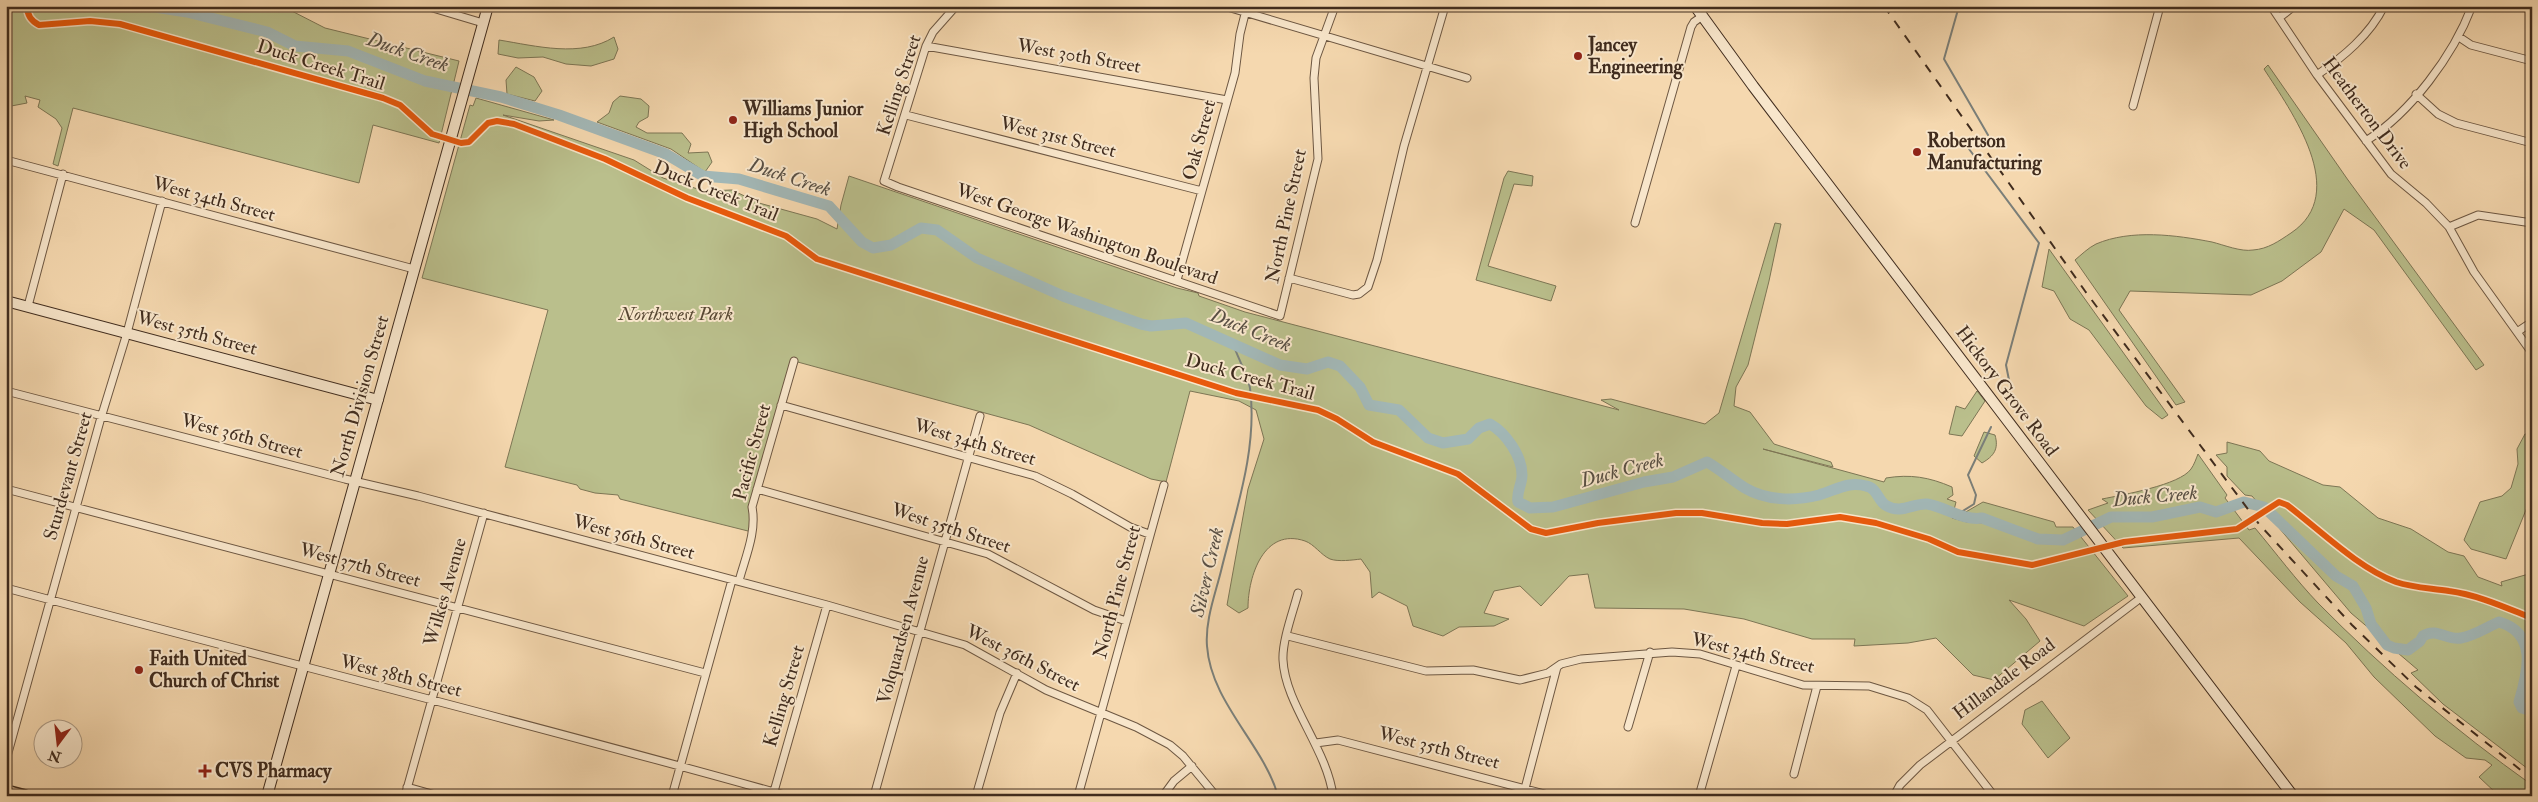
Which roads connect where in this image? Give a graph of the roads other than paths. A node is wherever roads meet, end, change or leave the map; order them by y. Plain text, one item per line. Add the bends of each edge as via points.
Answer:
1 (426, 6) edge
2 (488, 6) edge
3 (956, 6) edge
4 (1224, 6) edge
5 (1334, 6) edge
6 (1445, 6) edge
7 (1695, 6) edge
8 (2160, 6) edge
9 (2271, 6) edge
10 (2294, 6) edge
11 (2384, 6) edge
12 (2472, 6) edge
13 (1246, 9) edge
14 (1701, 17) junction
15 (2279, 18) junction
16 (483, 23) junction
17 (1324, 35) junction
18 (2459, 37) junction
19 (926, 46) junction
20 (2532, 61) edge
21 (1427, 66) junction
22 (2317, 75) junction
23 (1467, 78) dead end
24 (2416, 94) junction
25 (1227, 100) junction
26 (2134, 106) dead end
27 (906, 115) junction
28 (2366, 141) junction
29 (2532, 143) edge
30 (6, 160) edge
31 (63, 174) junction
32 (884, 180) joint
33 (1202, 191) junction
34 (162, 201) junction
35 (1635, 223) dead end
36 (2532, 223) edge
37 (2449, 227) junction
38 (414, 269) junction
39 (1290, 278) junction
40 (1177, 280) junction
41 (6, 300) edge
42 (28, 306) junction
43 (1280, 316) joint
44 (2532, 322) edge
45 (2517, 332) junction
46 (127, 333) junction
47 (2532, 353) edge
48 (794, 361) dead end
49 (6, 391) edge
50 (378, 400) junction
51 (781, 405) junction
52 (102, 416) junction
53 (980, 416) dead end
54 (969, 456) junction
55 (355, 481) junction
56 (1164, 485) dead end
57 (6, 489) edge
58 (757, 489) junction
59 (76, 508) junction
60 (484, 513) junction
61 (1150, 534) junction
62 (945, 541) junction
63 (328, 574) junction
64 (735, 580) junction
65 (6, 588) edge
66 (1298, 593) dead end
67 (2142, 597) junction
68 (50, 600) junction
69 (827, 605) junction
70 (457, 608) junction
71 (1126, 621) junction
72 (920, 631) junction
73 (1288, 636) junction
74 (1650, 652) junction
75 (1736, 666) junction
76 (302, 667) junction
77 (1557, 667) junction
78 (1017, 673) junction
79 (705, 674) junction
80 (1817, 686) junction
81 (431, 700) junction
82 (1101, 713) junction
83 (1628, 727) dead end
84 (1952, 740) junction
85 (1316, 743) junction
86 (6, 760) edge
87 (679, 766) junction
88 (1192, 766) junction
89 (1794, 774) dead end
90 (407, 787) junction
91 (6, 791) edge
92 (1524, 792) edge
93 (773, 794) edge
94 (25, 796) edge
95 (267, 796) edge
96 (405, 796) edge
97 (439, 796) edge
98 (672, 796) edge
99 (788, 796) edge
100 (874, 796) edge
101 (976, 796) edge
102 (1078, 796) edge
103 (1163, 796) edge
104 (1216, 796) edge
105 (1334, 796) edge
106 (1552, 796) edge
107 (1699, 796) edge
108 (1894, 796) edge
109 (1994, 796) edge
110 (2293, 796) edge

1 - 16 street
2 - 16 main road, North Division Street
3 - 19 street, Kelling Street via 933,32
4 - 13 street
5 - 17 street, North Pine Street
6 - 21 street
7 - 14 main road, Hickory Grove Road
8 - 26 street
9 - 15 street, Heatherton Drive
10 - 15 street
11 - 22 street via 2364,35
12 - 18 street
13 - 17 street
13 - 25 street, Oak Street
14 - 35 street via 1691,27
14 - 67 main road, Hickory Grove Road
15 - 22 street, Heatherton Drive
16 - 38 main road, North Division Street
17 - 21 street
17 - 39 street, North Pine Street via 1316,58 1314,78 1318,159
18 - 20 street via 2471,45
18 - 24 street
19 - 25 street, West 30th Street
19 - 27 street, Kelling Street via 916,71
21 - 23 street
21 - 39 street via 1368,287 1354,295
22 - 28 street, Heatherton Drive
24 - 28 street
24 - 29 street via 2438,114 2456,123
25 - 33 street, Oak Street
27 - 32 street, Kelling Street
27 - 33 street, West 31st Street
28 - 37 street, Heatherton Drive via 2390,174
30 - 31 street, West 34th Street
31 - 34 street, West 34th Street
31 - 42 street
32 - 40 street, West George Washington Boulevard
33 - 40 street, Oak Street
34 - 38 street, West 34th Street
34 - 46 street, Sturdevant Street
36 - 37 street via 2478,215
37 - 45 street, Heatherton Drive via 2474,272
38 - 50 main road, North Division Street
39 - 43 street, North Pine Street
40 - 43 street, West George Washington Boulevard
41 - 42 main road, West 35th Street
42 - 46 main road, West 35th Street
44 - 45 street
45 - 47 street, Heatherton Drive
46 - 50 main road, West 35th Street
46 - 52 street, Sturdevant Street
48 - 51 street, Pacific Street
49 - 52 street, West 36th Street
50 - 55 main road, North Division Street
51 - 54 street, West 34th Street
51 - 58 street, Pacific Street
52 - 55 street, West 36th Street
52 - 59 street, Sturdevant Street
53 - 54 street, Volquardsen Avenue
54 - 61 street, West 34th Street via 1035,476 1130,527
54 - 62 street, Volquardsen Avenue
55 - 60 street, West 36th Street
55 - 63 main road, North Division Street
56 - 61 street, North Pine Street
57 - 59 street, West 37th Street
58 - 62 street, West 35th Street
58 - 64 street, Pacific Street via 752,507 754,518 750,540
59 - 63 street, West 37th Street
59 - 68 street, Sturdevant Street
60 - 64 street, West 36th Street
60 - 70 street, Wilkes Avenue
61 - 71 street, North Pine Street
62 - 71 street, West 35th Street via 1004,561 1094,610
62 - 72 street, Volquardsen Avenue
63 - 70 street, West 37th Street
63 - 76 main road, North Division Street
64 - 69 street, West 36th Street
64 - 79 street, Pacific Street
65 - 68 street, West 38th Street
66 - 73 street
67 - 84 street, Hillandale Road
67 - 110 main road, Hickory Grove Road
68 - 76 street, West 38th Street
68 - 86 street, Sturdevant Street
69 - 72 street, West 36th Street
69 - 93 street, Kelling Street
70 - 79 street, West 37th Street
70 - 81 street, Wilkes Avenue
71 - 82 street, North Pine Street
72 - 78 street, West 36th Street via 964,645
72 - 100 street, Volquardsen Avenue
73 - 77 street, West 34th Street via 1426,671 1473,670 1520,680 1548,673
73 - 85 street via 1283,660 1287,679
74 - 75 street, West 34th Street via 1700,654
74 - 77 street, West 34th Street via 1580,658
74 - 83 street
75 - 80 street, West 34th Street via 1786,682
75 - 107 street
76 - 81 street, West 38th Street
76 - 95 main road, North Division Street
77 - 92 street
78 - 82 street, West 36th Street via 1046,690
78 - 101 street via 1000,713
79 - 87 street, Pacific Street
80 - 84 street, West 34th Street via 1869,686 1898,694 1927,710
80 - 89 street
81 - 87 street, West 38th Street
81 - 90 street, Wilkes Avenue
82 - 88 street, West 36th Street via 1136,726 1170,745
82 - 102 street, North Pine Street
84 - 108 street, Hillandale Road via 1920,765
84 - 109 street, West 34th Street
85 - 92 street, West 35th Street via 1338,740
85 - 105 street
87 - 93 street, West 38th Street
87 - 98 street, Pacific Street
88 - 103 street via 1174,781
88 - 104 street, West 36th Street
90 - 96 street, Wilkes Avenue
90 - 97 street
91 - 94 main road
92 - 106 street, West 35th Street
93 - 99 street, West 38th Street

